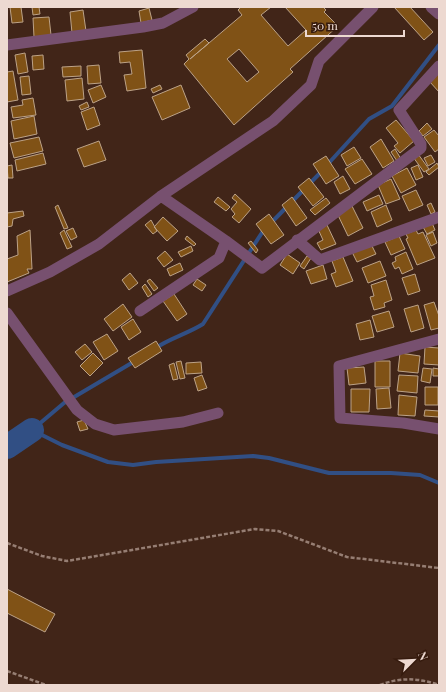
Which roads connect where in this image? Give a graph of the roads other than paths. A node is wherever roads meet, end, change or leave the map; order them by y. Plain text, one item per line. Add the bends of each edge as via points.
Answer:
1 (193, 7) edge
2 (373, 7) edge
3 (432, 7) edge
4 (439, 14) edge
5 (7, 45) edge
6 (439, 66) edge
7 (161, 196) junction
8 (439, 217) edge
9 (297, 240) junction
10 (226, 241) junction
11 (7, 291) edge
12 (140, 312) dead end
13 (7, 313) edge
14 (439, 338) edge
15 (218, 413) dead end
16 (439, 429) edge

1 - 5 street via 163,23 143,28
2 - 7 street via 319,61 311,85 273,121
3 - 4 street
6 - 9 street via 400,110 421,148
7 - 10 street
7 - 11 street via 99,244 50,272
8 - 9 street via 320,260
9 - 10 street via 262,268
10 - 12 street via 219,258
13 - 15 street via 71,401 95,424 114,430 183,422
14 - 16 street via 340,366 340,418

